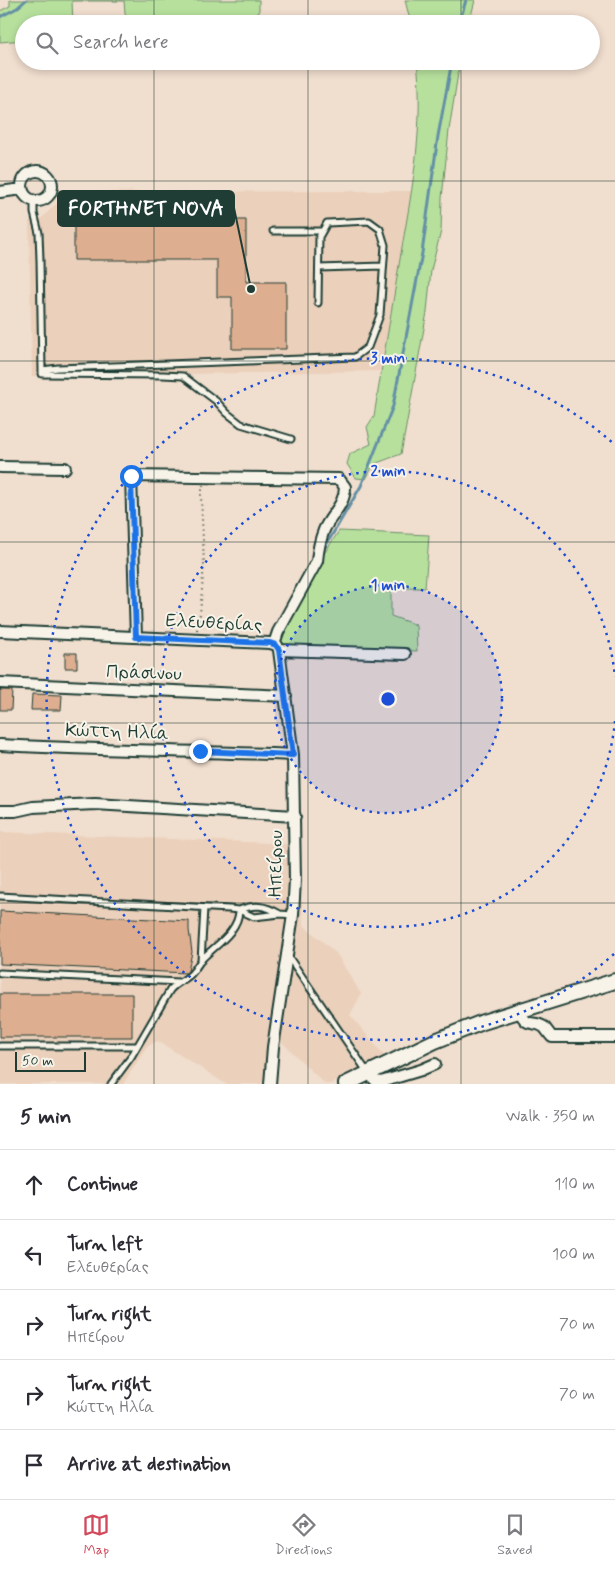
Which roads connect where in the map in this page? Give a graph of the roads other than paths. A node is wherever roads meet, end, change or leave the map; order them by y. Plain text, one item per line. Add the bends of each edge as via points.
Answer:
1 (22, 189) junction
2 (0, 192) edge
3 (34, 201) junction
4 (272, 231) dead end
5 (322, 231) junction
6 (383, 266) junction
7 (319, 268) junction
8 (318, 303) dead end
9 (42, 370) junction
10 (291, 439) dead end
11 (0, 467) edge
12 (65, 468) dead end
13 (0, 631) edge
14 (136, 637) junction
15 (276, 646) junction
16 (405, 654) dead end
17 (0, 683) edge
18 (286, 696) junction
19 (0, 745) edge
20 (293, 755) junction
21 (0, 811) edge
22 (295, 816) junction
23 (0, 896) edge
24 (204, 908) junction
25 (239, 910) junction
26 (280, 914) junction
27 (293, 916) junction
28 (287, 956) junction
29 (200, 961) junction
30 (0, 973) edge
31 (615, 981) edge
32 (180, 982) junction
33 (519, 1010) junction
34 (615, 1037) edge
35 (0, 1046) edge
36 (137, 1046) junction
37 (435, 1064) dead end
38 (368, 1073) junction
39 (111, 1084) edge
40 (270, 1084) edge
41 (346, 1084) edge

1 - 2 street
1 - 3 street via 28,199
1 - 3 street via 22,180 28,173 36,170 50,176 52,191 42,201
3 - 9 lane via 40,260
4 - 5 lane
5 - 6 lane via 326,223 369,221 380,228 384,245
5 - 7 lane via 319,237
6 - 7 lane
6 - 9 lane via 380,315 368,347 355,357
7 - 8 lane
9 - 10 lane via 42,374 183,376 241,424
11 - 12 street
13 - 14 street, Ελευθερίας
14 - 15 street, Ελευθερίας
14 - 15 street via 131,476 339,479 345,487 345,494 325,528 316,561 278,632
15 - 16 street, Ελευθερίας
15 - 18 street, Ηπείρου
17 - 18 street, Πράσινου
18 - 20 street, Ηπείρου
19 - 20 street, Κώττη Ηλία
20 - 22 street, Ηπείρου
21 - 22 street via 95,804
22 - 27 street, Ηπείρου
23 - 24 lane
24 - 25 lane
24 - 29 lane
25 - 26 lane via 254,917
25 - 26 lane via 262,906
25 - 29 lane via 236,924
26 - 27 lane
27 - 28 street, Ηπείρου
28 - 38 lane
28 - 40 street, Ηπείρου
29 - 32 lane via 195,971
30 - 32 lane
31 - 33 street
32 - 36 lane via 162,1002
33 - 34 street via 528,1024 546,1028 552,1037
33 - 38 street via 435,1041
35 - 36 lane
36 - 39 lane
37 - 38 street via 380,1082
38 - 41 street

